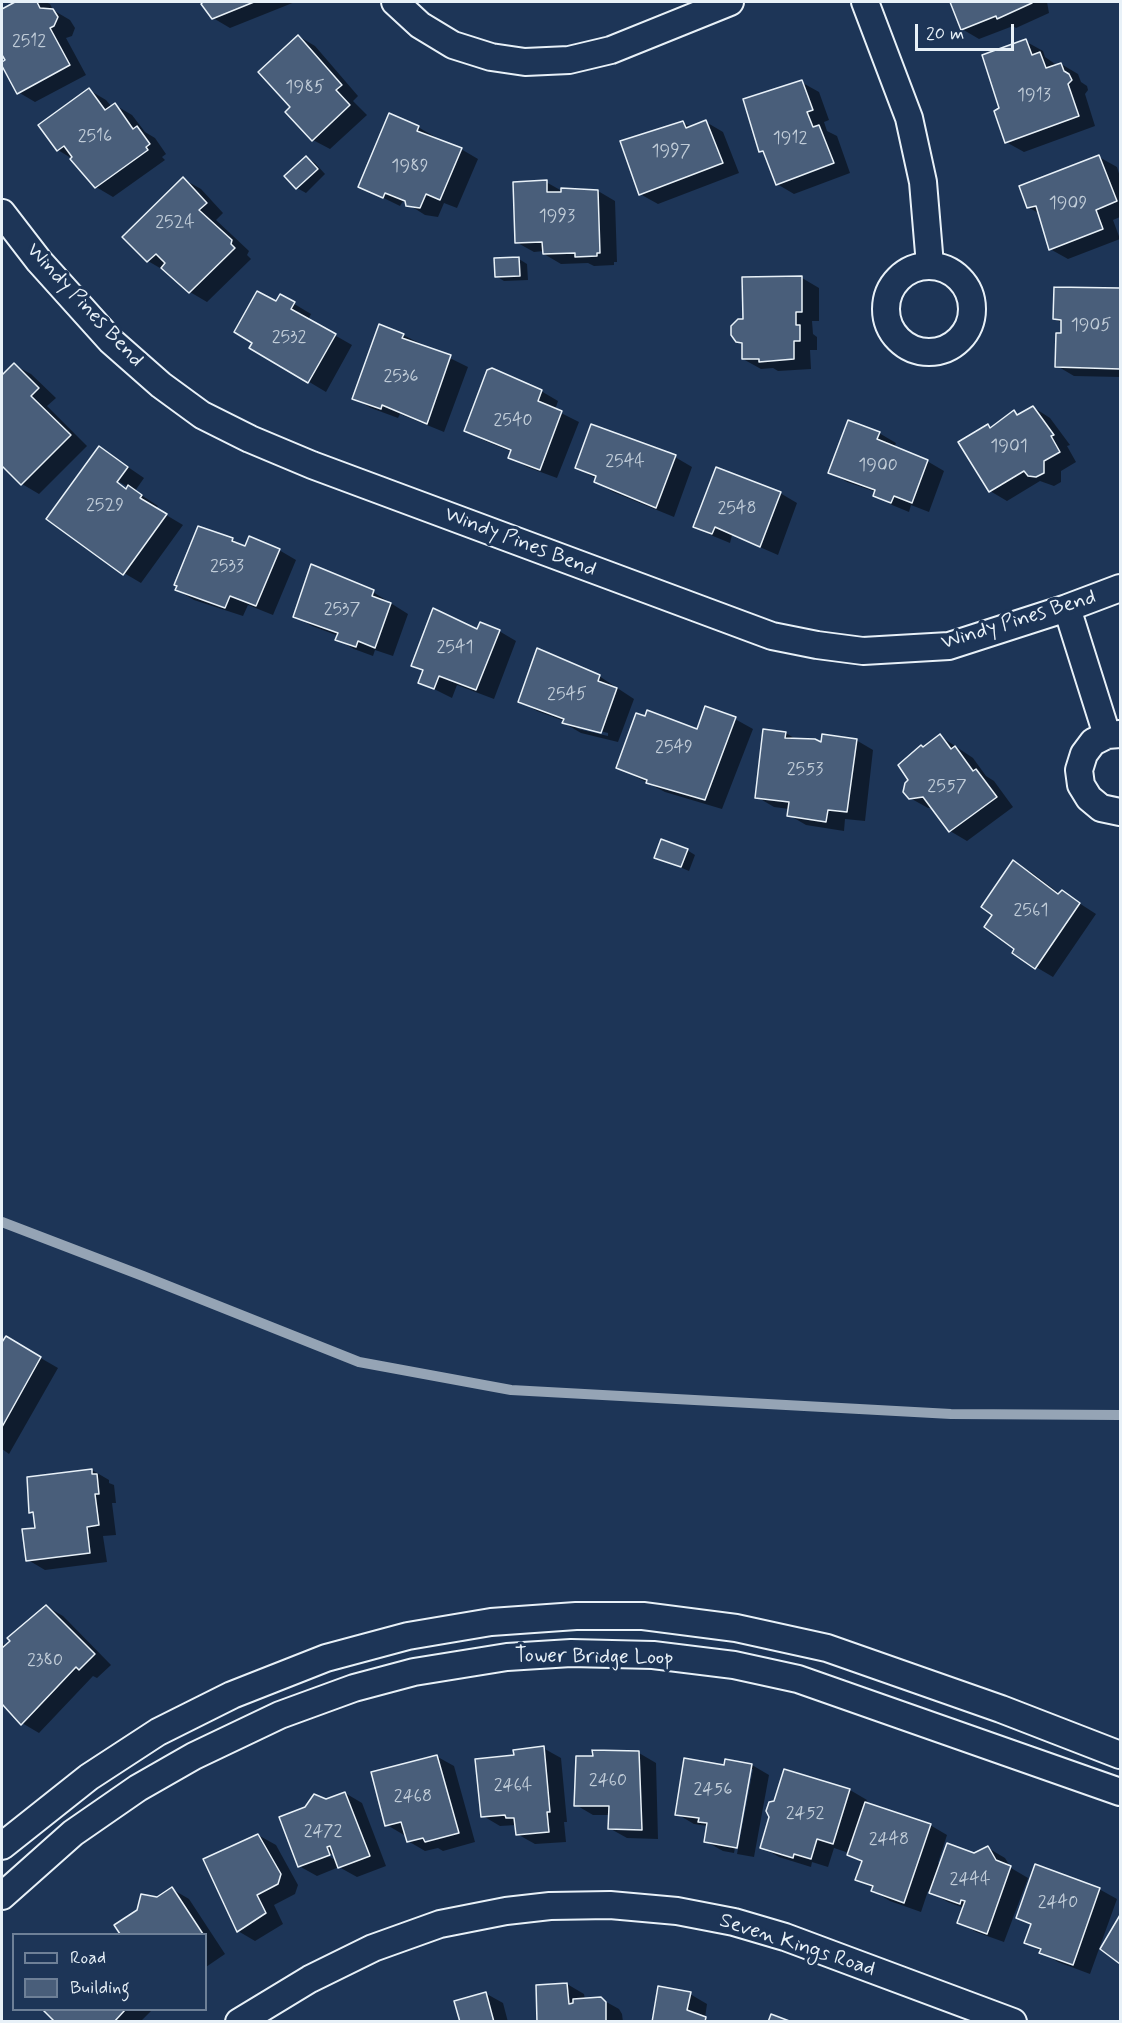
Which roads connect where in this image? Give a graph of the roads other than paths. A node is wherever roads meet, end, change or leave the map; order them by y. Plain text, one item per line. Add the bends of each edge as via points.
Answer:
1 (395, 2) edge
2 (730, 2) edge
3 (865, 2) edge
4 (2, 213) edge
5 (930, 266) dead end
6 (1120, 588) edge
7 (1066, 608) junction
8 (1114, 734) edge
9 (1120, 812) edge
10 (1120, 1755) edge
11 (1120, 1792) edge
12 (2, 1846) edge
13 (2, 1896) edge
14 (239, 2022) edge
15 (1013, 2022) edge

1 - 2 street via 420,25 453,45 525,62 568,60 611,50
3 - 5 street via 909,118 923,182
4 - 7 street, Windy Pines Bend via 111,341 202,415 312,465 719,618 772,636 817,645 862,651 908,650 950,646
6 - 7 street, Windy Pines Bend
7 - 8 street
8 - 9 street via 1093,742 1079,770 1081,785 1089,798 1101,808
10 - 12 street, Tower Bridge Loop via 827,1648 736,1628 643,1616 502,1621 408,1636 326,1658 232,1695 158,1732 89,1777
11 - 13 street, Tower Bridge Loop via 798,1678 653,1655 571,1653 507,1657 414,1672 280,1715 138,1788 73,1833
14 - 15 street, Seven Kings Road via 310,1979 373,1948 440,1924 528,1908 610,1905 677,1911 734,1922 785,1937

